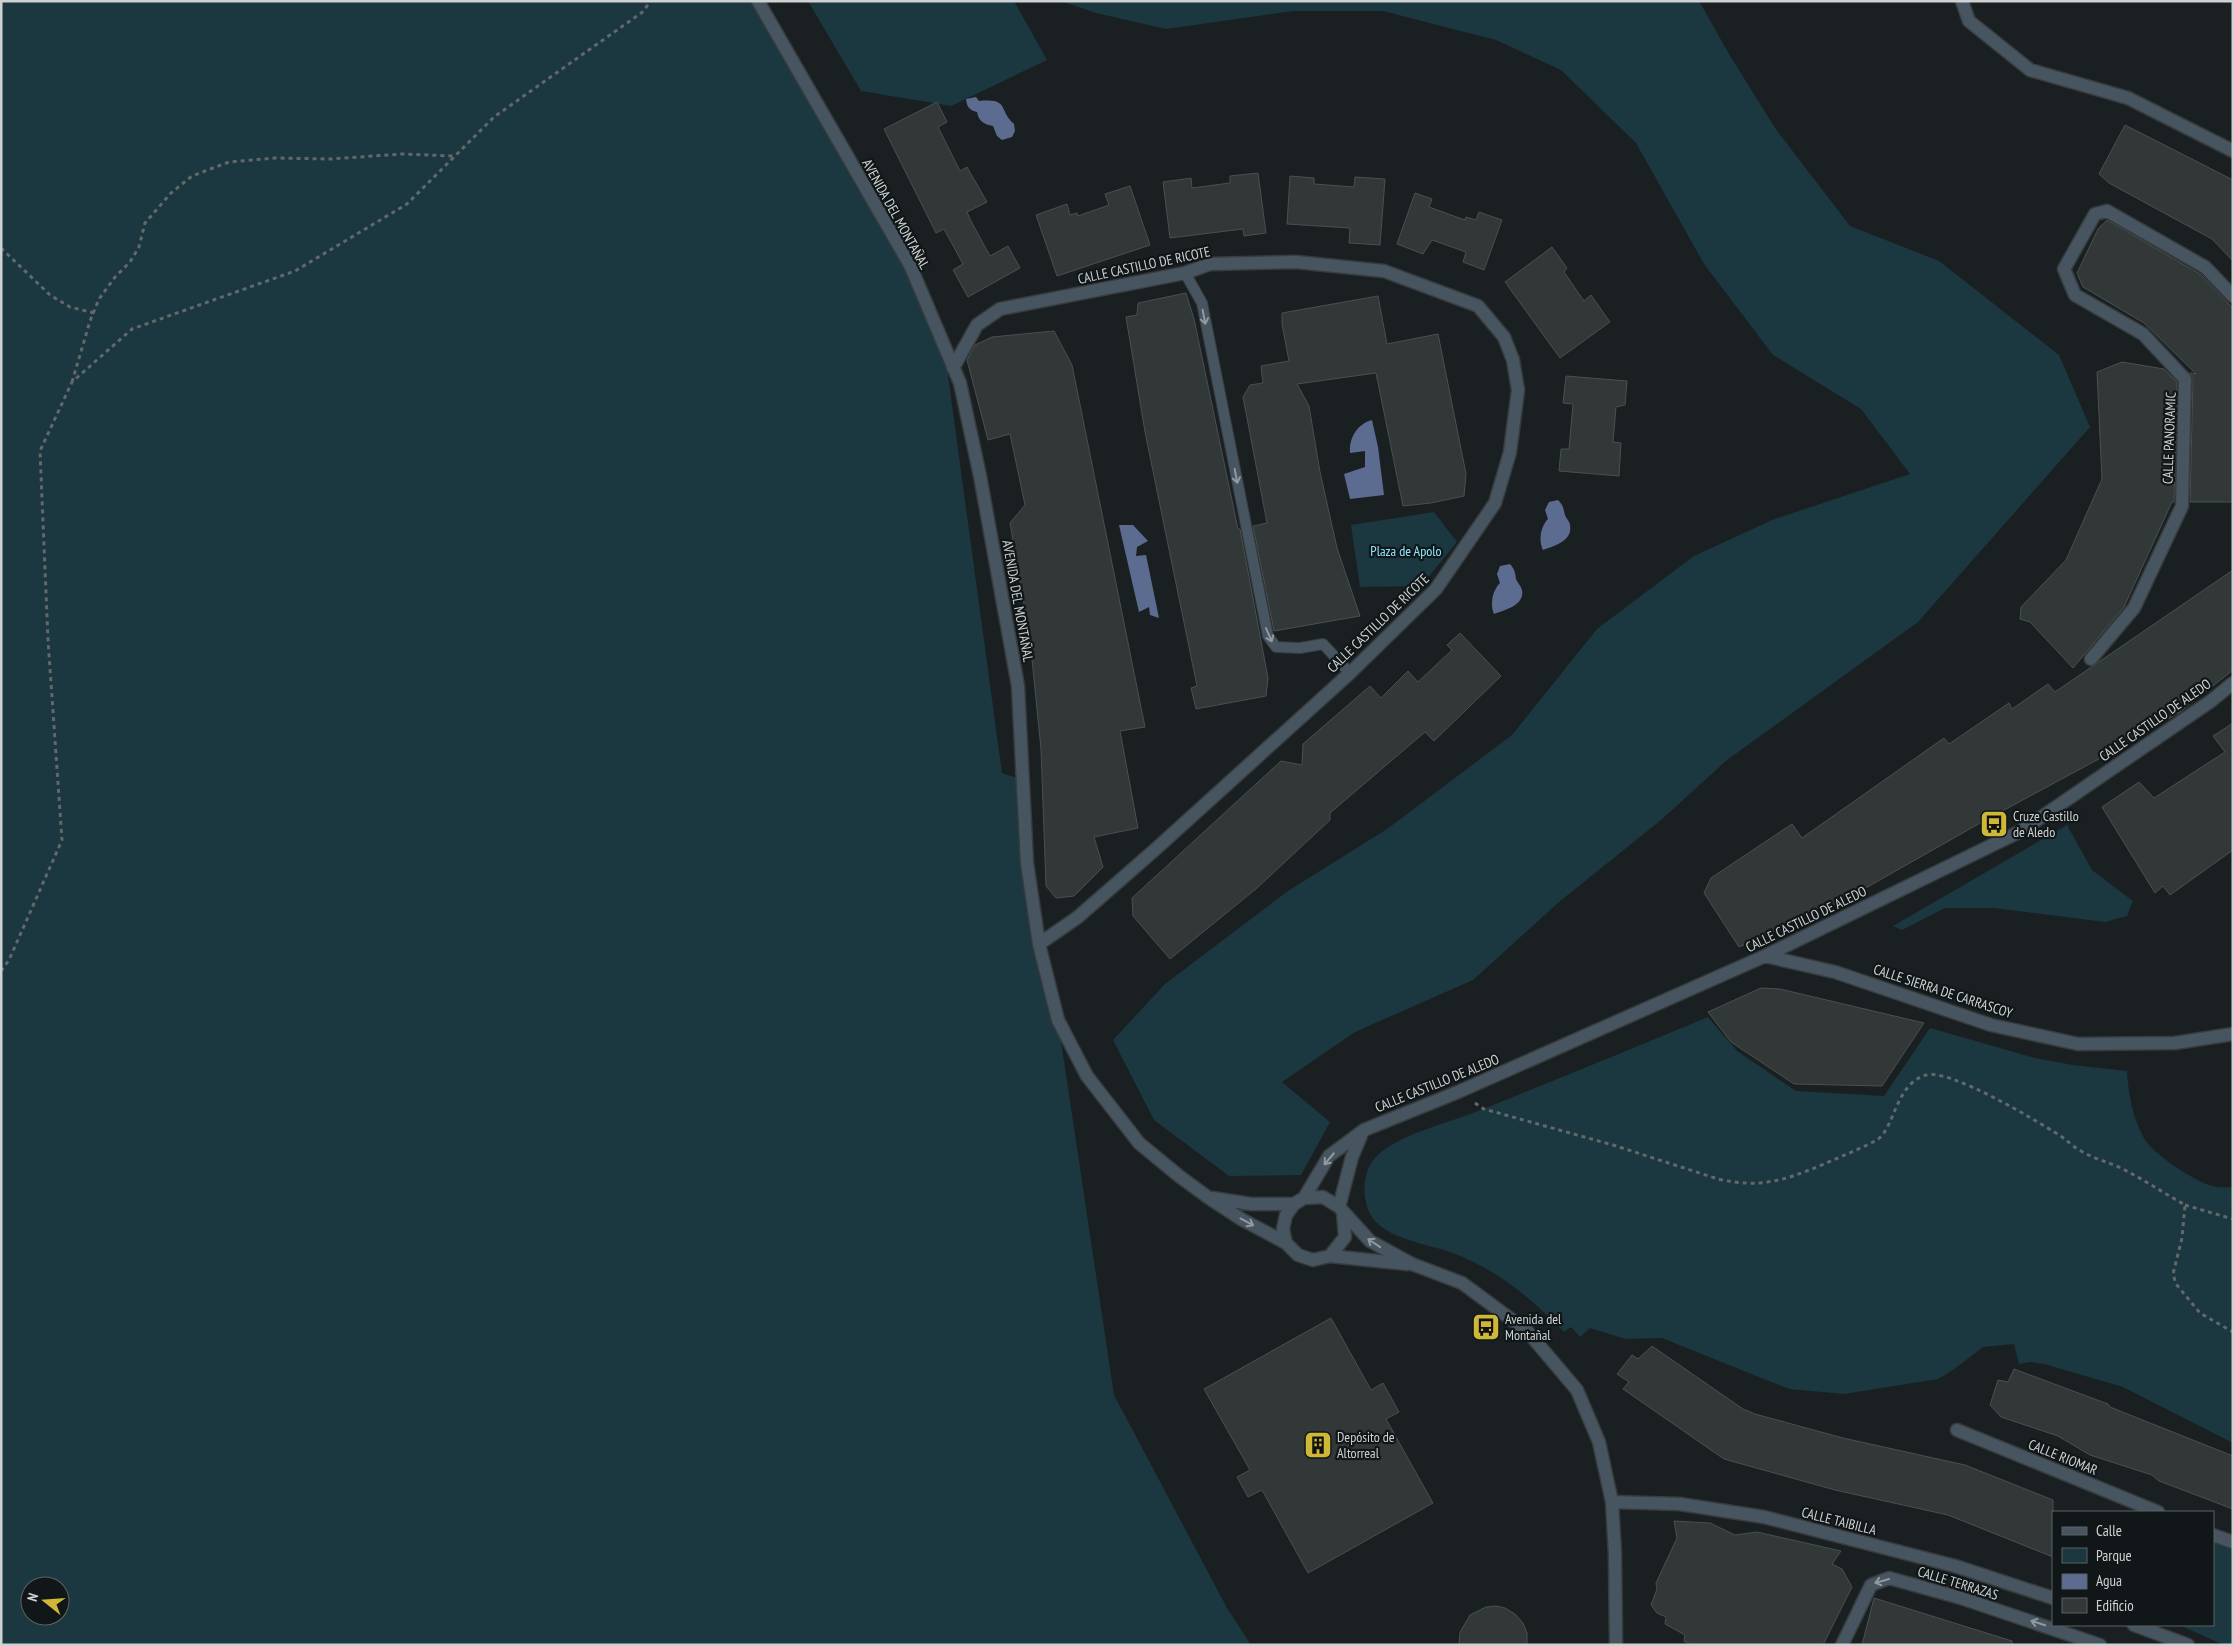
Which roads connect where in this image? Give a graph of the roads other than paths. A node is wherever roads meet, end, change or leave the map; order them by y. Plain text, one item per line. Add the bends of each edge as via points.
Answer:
1 (758, 1) edge
2 (1962, 1) edge
3 (2233, 150) edge
4 (1185, 273) junction
5 (2233, 296) edge
6 (953, 368) junction
7 (2091, 659) dead end
8 (1350, 673) junction
9 (2233, 683) edge
10 (1039, 944) junction
11 (1765, 956) junction
12 (2233, 1034) edge
13 (1364, 1130) junction
14 (1209, 1198) junction
15 (1299, 1201) junction
16 (1341, 1210) junction
17 (1286, 1242) junction
18 (1330, 1256) junction
19 (1412, 1264) junction
20 (1957, 1430) dead end
21 (1612, 1502) junction
22 (2156, 1511) edge
23 (2214, 1535) edge
24 (2233, 1542) edge
25 (2052, 1598) edge
26 (2141, 1626) edge
27 (2162, 1629) edge
28 (1616, 1645) edge
29 (1842, 1645) edge
30 (2100, 1645) edge
31 (2188, 1645) edge

1 - 6 street, AVENIDA DEL MONTAÑAL via 910,265
2 - 3 street via 1969,21 2030,70 2128,98
4 - 6 street, CALLE CASTILLO DE RICOTE via 1000,310 977,324
4 -> 8 lane via 1202,303 1268,636 1276,647 1300,648 1323,644
4 - 8 street, CALLE CASTILLO DE RICOTE via 1210,264 1296,262 1384,272 1478,306 1504,336 1513,360 1518,390 1510,452 1494,504 1436,589
5 - 7 street, CALLE PANORAMIC via 2205,267 2108,211 2095,214 2064,269 2075,295 2144,334 2185,379 2182,506 2134,608
6 - 10 street, AVENIDA DEL MONTAÑAL via 960,383 980,476 1018,686 1027,864
8 - 10 street, CALLE CASTILLO DE RICOTE via 1143,860 1078,916
9 - 11 street, CALLE CASTILLO DE ALEDO via 2021,831
10 - 14 street, AVENIDA DEL MONTAÑAL via 1058,1020 1087,1076 1139,1143
11 - 12 street, CALLE SIERRA DE CARRASCOY via 1835,972 1991,1025 2078,1044 2175,1043
11 - 13 street, CALLE CASTILLO DE ALEDO via 1458,1092
13 -> 15 street, CALLE CASTILLO DE ALEDO via 1329,1156
13 - 16 street, CALLE CASTILLO DE ALEDO via 1352,1157
14 - 15 street, AVENIDA DEL MONTAÑAL via 1251,1204
14 -> 17 street, AVENIDA DEL MONTAÑAL
15 - 16 street via 1323,1197
15 - 17 street via 1286,1215 1283,1229
16 - 18 street via 1345,1237
19 -> 16 street via 1370,1241
17 - 18 street via 1298,1255 1313,1260
18 - 19 street
19 - 21 street via 1462,1283 1527,1331 1577,1390 1600,1442
20 - 22 street, CALLE RIOMAR
21 - 25 street, CALLE TAIBILLA via 1680,1504 1764,1517 1955,1566
21 - 28 street
23 - 24 street
26 - 27 street
27 - 31 street
30 -> 29 street, CALLE TERRAZAS via 1961,1598 1889,1578 1871,1585

